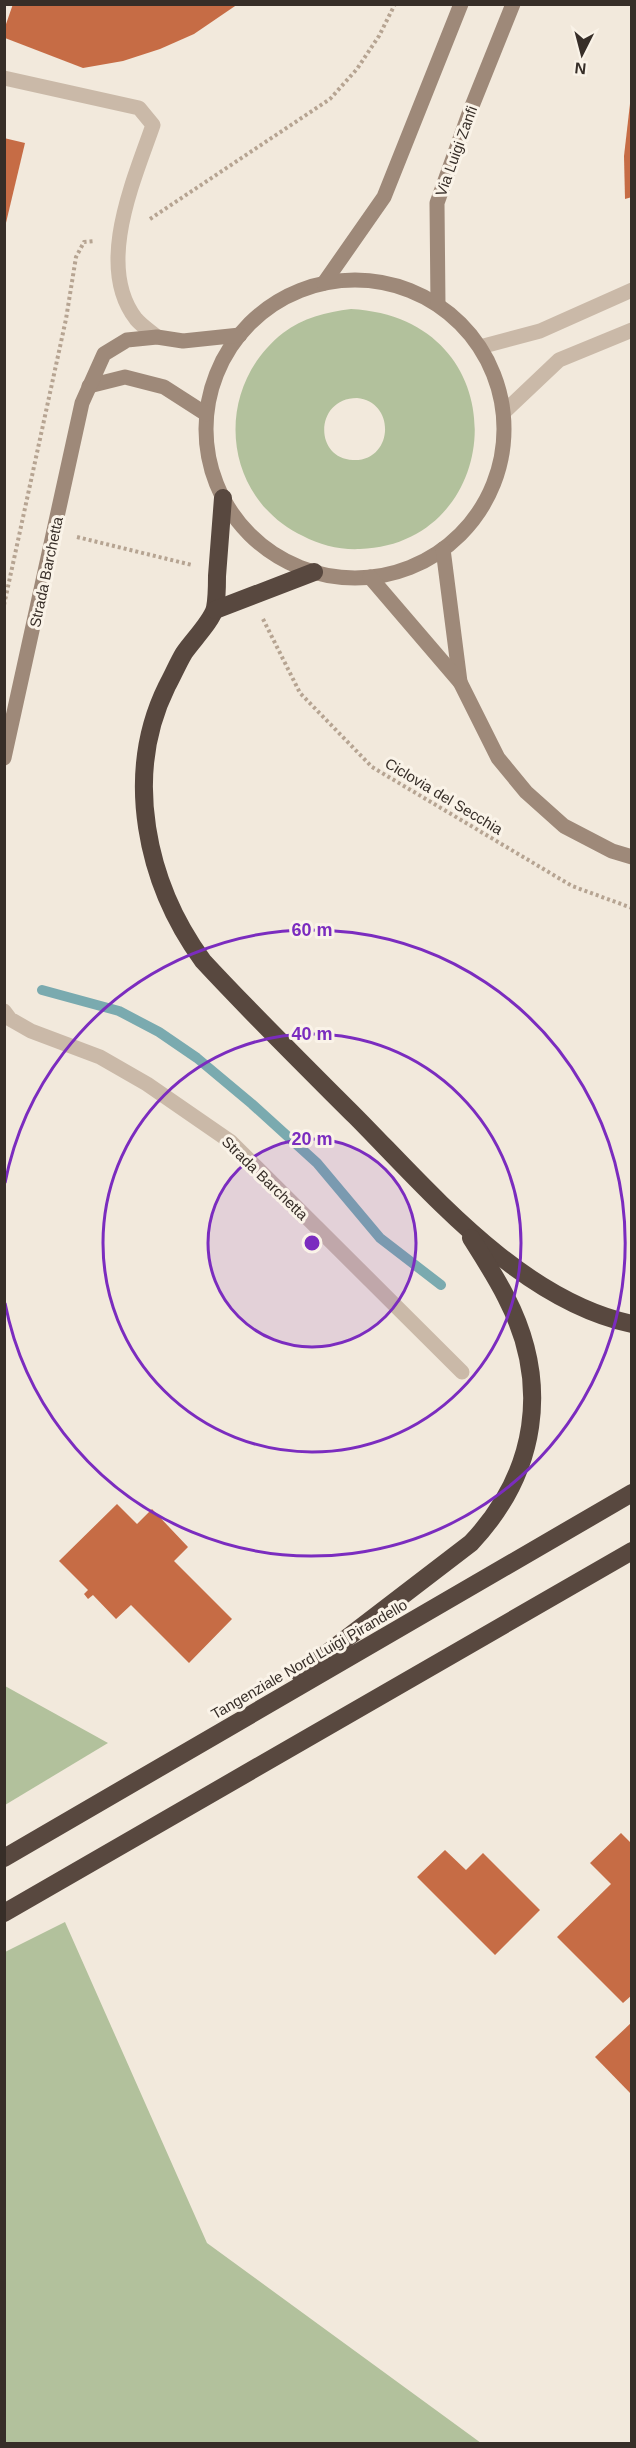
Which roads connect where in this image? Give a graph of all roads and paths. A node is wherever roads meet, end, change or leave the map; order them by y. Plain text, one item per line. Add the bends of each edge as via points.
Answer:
1 (394, 4) edge
2 (461, 4) edge
3 (513, 4) edge
4 (4, 78) edge
5 (120, 239) junction
6 (324, 283) junction
7 (632, 290) edge
8 (438, 305) junction
9 (632, 330) edge
10 (240, 334) junction
11 (157, 338) junction
12 (480, 347) junction
13 (89, 386) junction
14 (504, 412) junction
15 (206, 414) junction
16 (223, 498) junction
17 (21, 524) junction
18 (55, 532) junction
19 (443, 549) junction
20 (218, 571) junction
21 (314, 572) junction
22 (370, 577) junction
23 (251, 596) junction
24 (4, 605) edge
25 (215, 610) junction
26 (460, 682) junction
27 (4, 758) edge
28 (632, 857) edge
29 (632, 908) edge
30 (4, 1011) edge
31 (466, 1228) junction
32 (632, 1324) edge
33 (462, 1372) dead end
34 (632, 1493) edge
35 (632, 1551) edge
36 (235, 1723) junction
37 (4, 1858) edge
38 (4, 1913) edge

1 - 5 path via 357,69 330,99
2 - 6 street via 384,197
3 - 8 street, Via Luigi Zanfi via 437,202
4 - 5 street via 139,108 153,125 128,196
5 - 11 street via 117,270 121,288 136,319
5 - 17 path via 84,242 76,257
6 - 8 street via 377,281
6 - 10 street via 271,306
7 - 12 street via 540,331
8 - 12 street
9 - 14 street via 559,360
10 - 11 street, Strada Barchetta via 183,341
10 - 15 street via 215,376
11 - 13 street, Strada Barchetta via 126,340 104,354
12 - 14 street via 494,374
13 - 15 street via 125,377 164,387
13 - 18 street, Strada Barchetta
14 - 19 street via 502,456 492,490 470,524
15 - 16 street via 211,468
16 - 20 highway
16 - 21 street via 261,545
17 - 18 path
17 - 24 path
18 - 20 path
18 - 27 street, Strada Barchetta
19 - 22 street via 410,568
19 - 26 street
20 - 25 highway
21 - 22 street via 346,578
21 - 23 highway
22 - 26 street
23 - 25 highway
23 - 29 path, Ciclovia del Secchia via 300,693 372,767 572,886
25 - 31 highway via 184,653 166,688 145,751 145,810 159,881 185,937 203,961
26 - 28 street via 498,758 526,792 564,826
30 - 33 street, Strada Barchetta via 31,1031 100,1057 147,1084 231,1143
31 - 32 highway via 552,1293 603,1318
31 - 36 highway via 507,1298 529,1364 533,1395 528,1446 506,1498 490,1523 456,1556
34 - 36 highway, Tangenziale Nord Luigi Pirandello
35 - 38 highway
36 - 37 highway, Tangenziale Nord Luigi Pirandello

